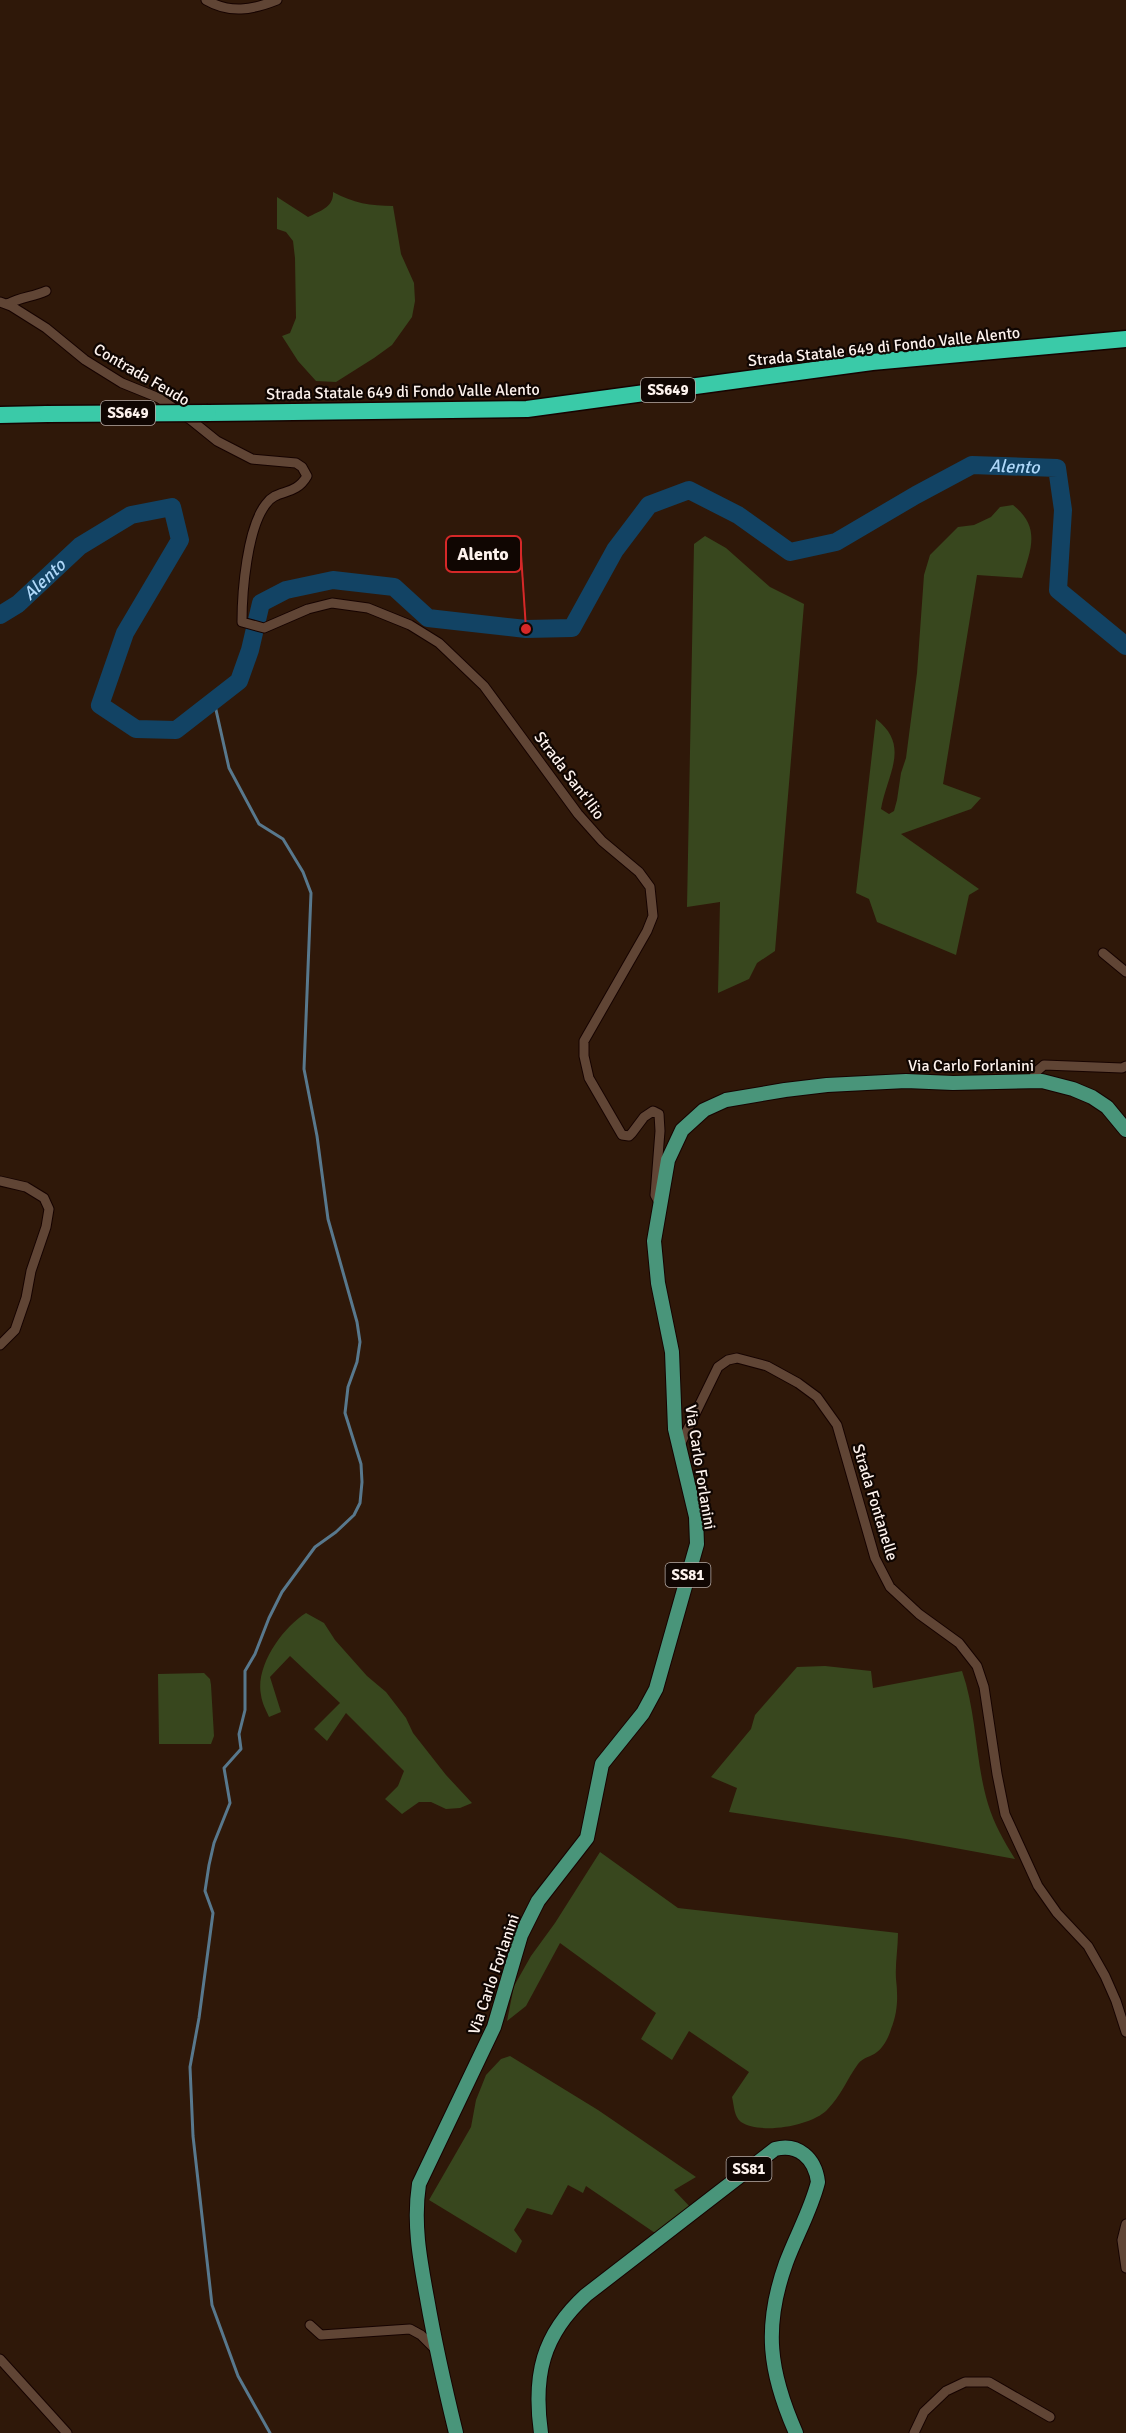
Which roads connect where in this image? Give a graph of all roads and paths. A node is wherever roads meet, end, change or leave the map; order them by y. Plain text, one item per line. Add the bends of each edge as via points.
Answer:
1 (206, 0) edge
2 (277, 0) edge
3 (46, 291) dead end
4 (4, 303) edge
5 (1126, 339) edge
6 (0, 415) edge
7 (264, 628) joint
8 (1103, 953) dead end
9 (1126, 972) edge
10 (1126, 1066) edge
11 (1031, 1082) junction
12 (1126, 1130) edge
13 (0, 1181) edge
14 (660, 1203) junction
15 (0, 1345) edge
16 (679, 1446) junction
17 (1126, 2032) edge
18 (1126, 2224) edge
19 (1126, 2268) edge
20 (310, 2325) dead end
21 (436, 2350) junction
22 (0, 2359) edge
23 (1050, 2417) dead end
24 (67, 2433) edge
25 (456, 2433) edge
26 (541, 2433) edge
27 (796, 2433) edge
28 (914, 2433) edge

1 - 2 street via 241,10
3 - 4 street
4 - 7 street, Contrada Feudo via 122,383 159,398 217,441 252,459 296,463 307,475 299,487 267,502 255,527 242,593 242,622
5 - 6 highway, Strada Statale 649 di Fondo Valle Alento / SS649, bridge via 872,362 527,409
7 - 14 street, Strada Sant'Ilio via 332,603 368,608 410,625 439,643 484,686 578,814 650,887 653,916 591,1024 584,1041 584,1056 589,1078 622,1135 629,1136 647,1114 659,1114 655,1195
8 - 9 street
10 - 11 street via 1044,1065
11 - 12 main road, Via Carlo Forlanini / SS81 via 1042,1081 1092,1097 1107,1107
11 - 14 main road, Via Carlo Forlanini / SS81 via 827,1085 726,1100 696,1116 679,1136 668,1160
13 - 15 street via 26,1187 44,1198 49,1209 15,1330
14 - 16 main road, Via Carlo Forlanini / SS81 via 654,1241 672,1352
16 - 17 street, Strada Fontanelle via 718,1367 728,1360 737,1358 767,1366 817,1397 837,1425 875,1558 890,1587 959,1643 977,1666 1005,1814 1038,1886 1088,1946 1105,1976
16 - 21 main road, Via Carlo Forlanini / SS81 via 696,1517 697,1544 656,1689 643,1713 602,1764 587,1838 538,1900 521,1935 494,2027 419,2184 416,2235
18 - 19 street via 1122,2240
20 - 21 street via 321,2335 410,2329
21 - 25 main road, Via Carlo Forlanini / SS81
22 - 24 street
23 - 28 street via 989,2382 965,2382 946,2391 924,2412
26 - 27 main road, SS81 via 539,2375 566,2316 586,2295 775,2149 787,2146 805,2155 817,2171 818,2182 786,2264 770,2336 771,2357

